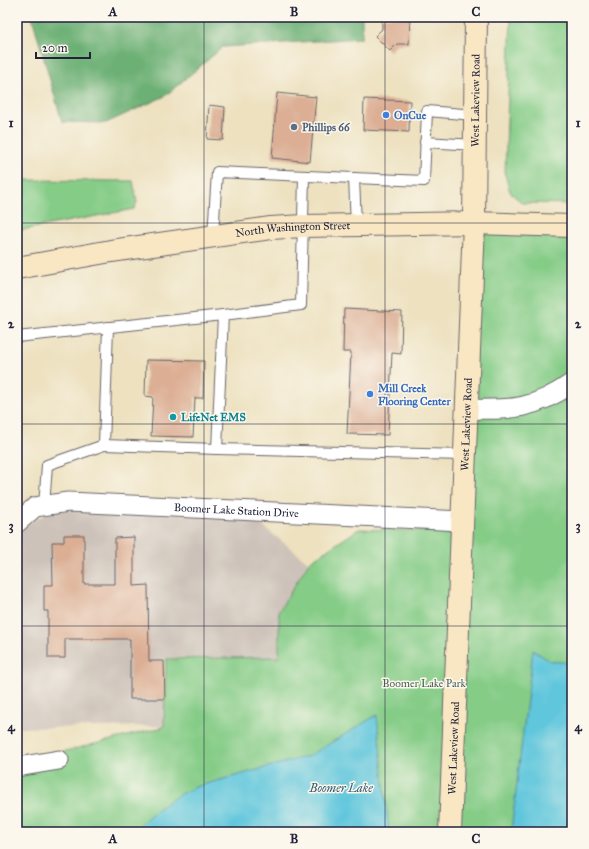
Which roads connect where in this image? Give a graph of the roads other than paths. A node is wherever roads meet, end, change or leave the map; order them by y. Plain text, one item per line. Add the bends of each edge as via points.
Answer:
1 (476, 17) edge
2 (475, 115) junction
3 (425, 142) junction
4 (475, 144) junction
5 (304, 176) junction
6 (354, 178) junction
7 (474, 222) junction
8 (356, 225) junction
9 (303, 226) junction
10 (572, 226) edge
11 (213, 236) junction
12 (17, 268) edge
13 (223, 315) junction
14 (108, 327) junction
15 (17, 337) edge
16 (572, 383) edge
17 (466, 409) junction
18 (104, 445) junction
19 (217, 449) junction
20 (464, 455) junction
21 (44, 506) junction
22 (462, 521) junction
23 (17, 523) edge
24 (60, 760) dead end
25 (17, 767) edge
26 (450, 832) edge

1 - 2 main road, West Lakeview Road
2 - 3 lane via 427,111
2 - 4 main road, West Lakeview Road
3 - 4 lane
3 - 6 lane via 424,181
4 - 7 main road, West Lakeview Road
5 - 6 lane
5 - 9 lane
5 - 11 lane via 217,172
6 - 8 lane
7 - 8 main road, North Washington Street
7 - 10 main road, North Washington Street
7 - 17 main road, West Lakeview Road
8 - 9 main road, North Washington Street
9 - 11 main road, North Washington Street
9 - 13 lane via 302,305
11 - 12 main road, North Washington Street
13 - 14 lane
13 - 19 lane
14 - 15 lane
14 - 18 lane
16 - 17 street via 556,395 527,407 502,410
17 - 20 main road, West Lakeview Road
18 - 19 lane
18 - 21 lane via 47,465
19 - 20 lane
20 - 22 main road, West Lakeview Road
21 - 22 street, Boomer Lake Station Drive via 68,502
21 - 23 street, Boomer Lake Station Drive via 35,508
22 - 26 main road, West Lakeview Road
24 - 25 street

